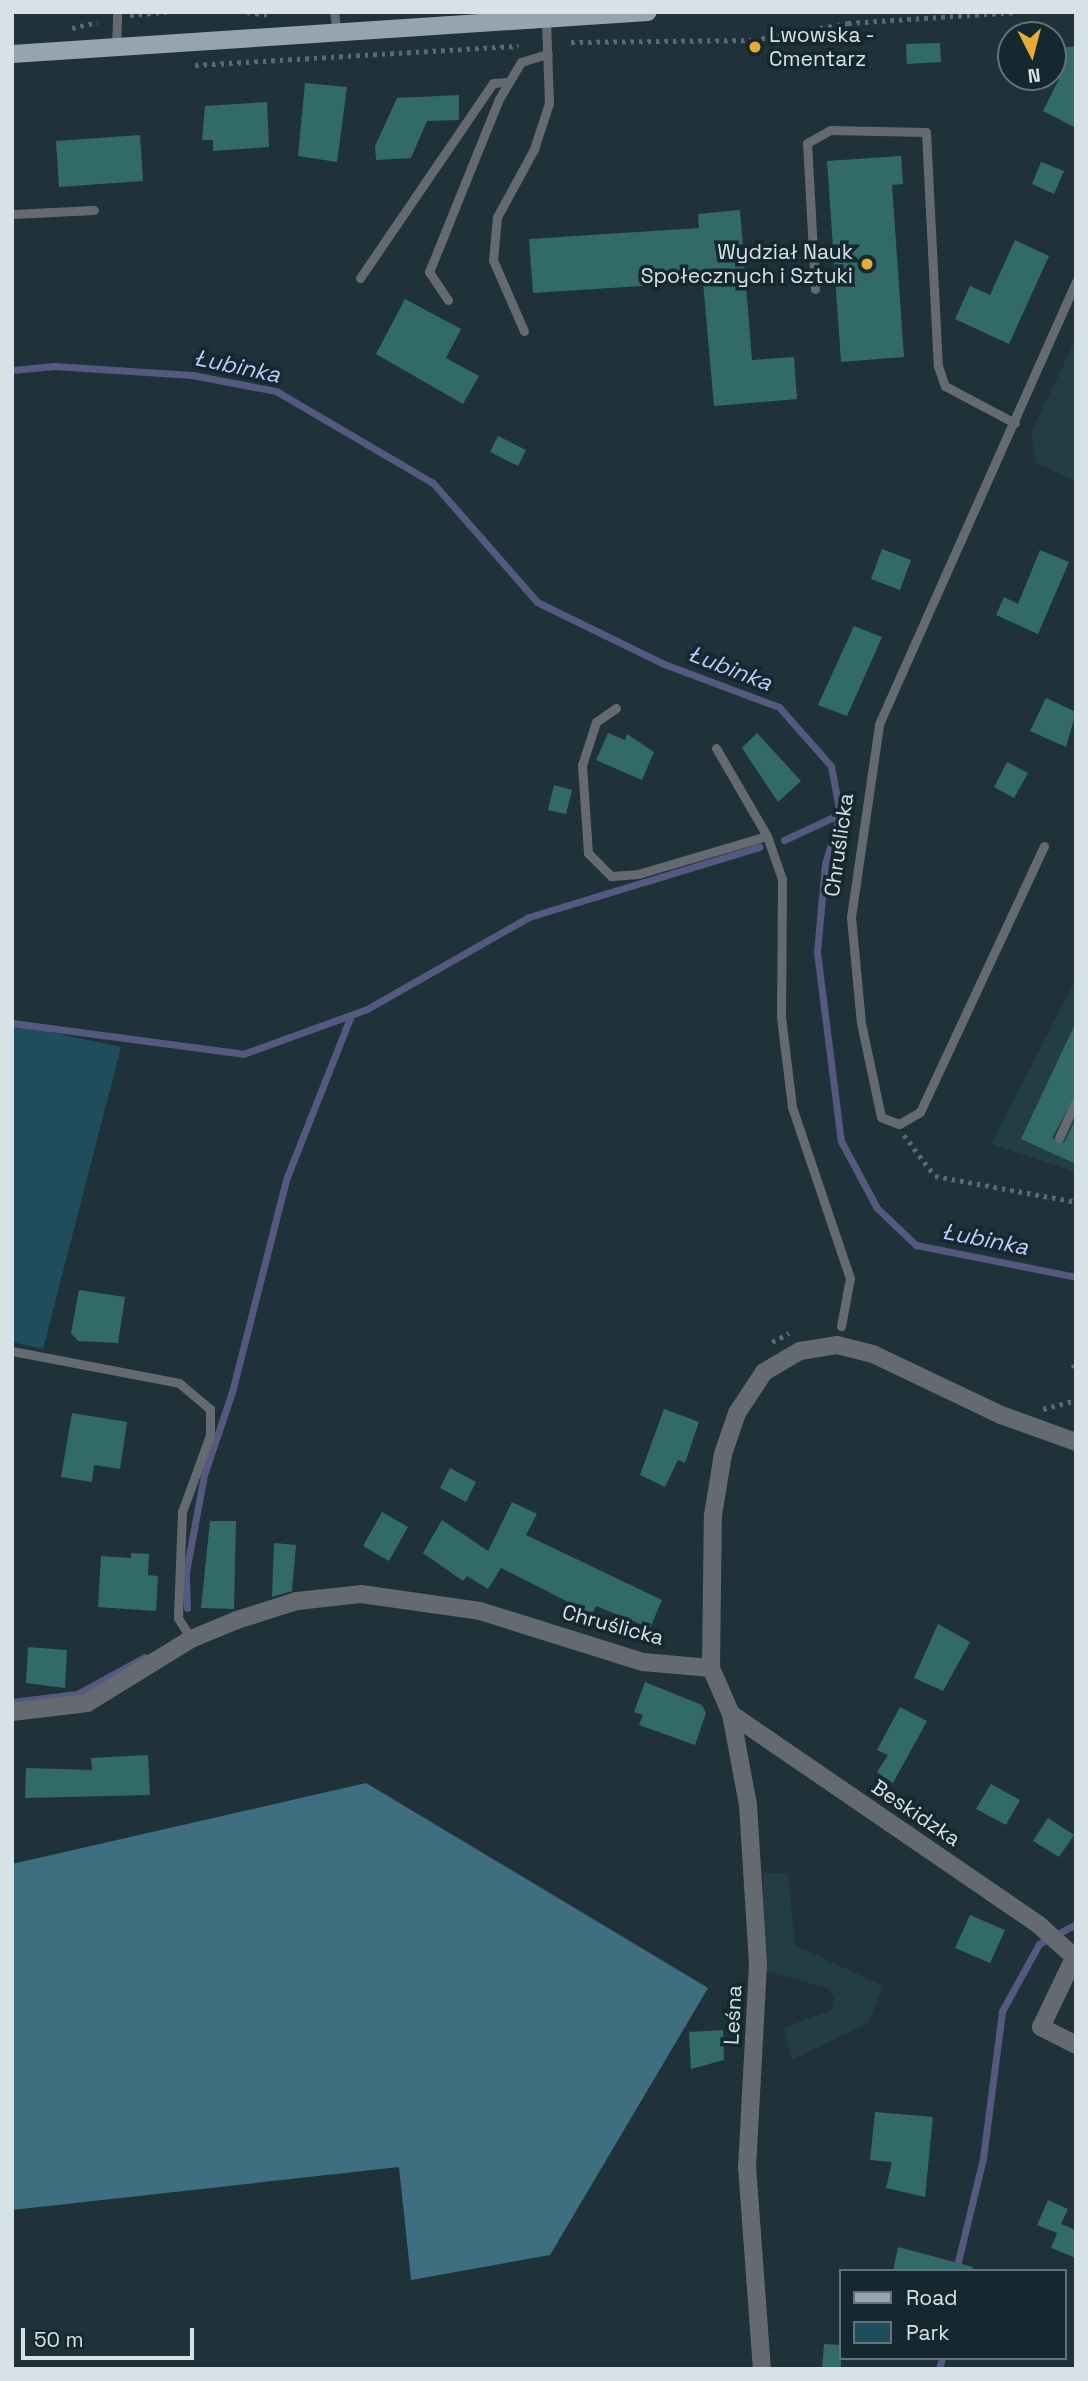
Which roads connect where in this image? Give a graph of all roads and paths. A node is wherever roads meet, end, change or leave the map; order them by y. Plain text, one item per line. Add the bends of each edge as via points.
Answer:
1 (117, 12) edge
2 (167, 12) edge
3 (334, 12) edge
4 (648, 12) edge
5 (1017, 12) edge
6 (129, 15) dead end
7 (546, 20) junction
8 (337, 34) junction
9 (571, 42) dead end
10 (524, 45) dead end
11 (116, 48) junction
12 (12, 54) edge
13 (548, 54) junction
14 (189, 65) dead end
15 (509, 82) junction
16 (94, 210) dead end
17 (12, 214) edge
18 (360, 278) dead end
19 (1076, 282) edge
20 (815, 289) dead end
21 (448, 300) dead end
22 (524, 331) dead end
23 (1015, 423) junction
24 (616, 708) dead end
25 (716, 748) dead end
26 (767, 836) junction
27 (1044, 846) dead end
28 (1076, 1101) edge
29 (899, 1124) junction
30 (1059, 1138) dead end
31 (1076, 1202) edge
32 (841, 1326) dead end
33 (12, 1351) edge
34 (1076, 1442) edge
35 (191, 1639) junction
36 (711, 1668) junction
37 (12, 1712) edge
38 (731, 1714) junction
39 (1069, 1950) edge
40 (1076, 2045) edge
41 (762, 2369) edge

1 - 11 lane
2 - 6 path
3 - 8 lane
4 - 7 main road
5 - 9 path via 848,23 752,40
7 - 8 main road
7 - 13 lane
8 - 11 main road
10 - 14 path
11 - 12 main road
13 - 15 lane via 521,62
13 - 22 lane via 545,115 497,218 493,260
15 - 18 lane via 493,83
15 - 21 lane via 429,272
16 - 17 lane
19 - 23 lane, Chruślicka
20 - 23 lane via 807,143 830,130 926,132 938,366 944,386
23 - 29 lane, Chruślicka via 879,724 851,917 862,1023 881,1116
24 - 26 lane via 596,722 582,765 589,853 611,876 638,874
25 - 26 lane
26 - 32 lane via 782,879 781,1017 792,1107 850,1278
27 - 29 lane via 920,1112
28 - 30 lane
29 - 31 path via 935,1176
33 - 35 lane via 179,1383 210,1409 209,1435 182,1512 178,1618
34 - 36 street via 852,1347 821,1346 783,1357 752,1388 723,1454 713,1515
35 - 36 street, Chruślicka via 297,1601 361,1594 480,1611 643,1662
35 - 37 street, Chruślicka via 87,1703
36 - 38 street, Leśna
38 - 39 street, Beskidzka
38 - 41 street, Leśna via 748,1804 758,1965 747,2166
39 - 40 street, Beskidzka via 1041,2027

